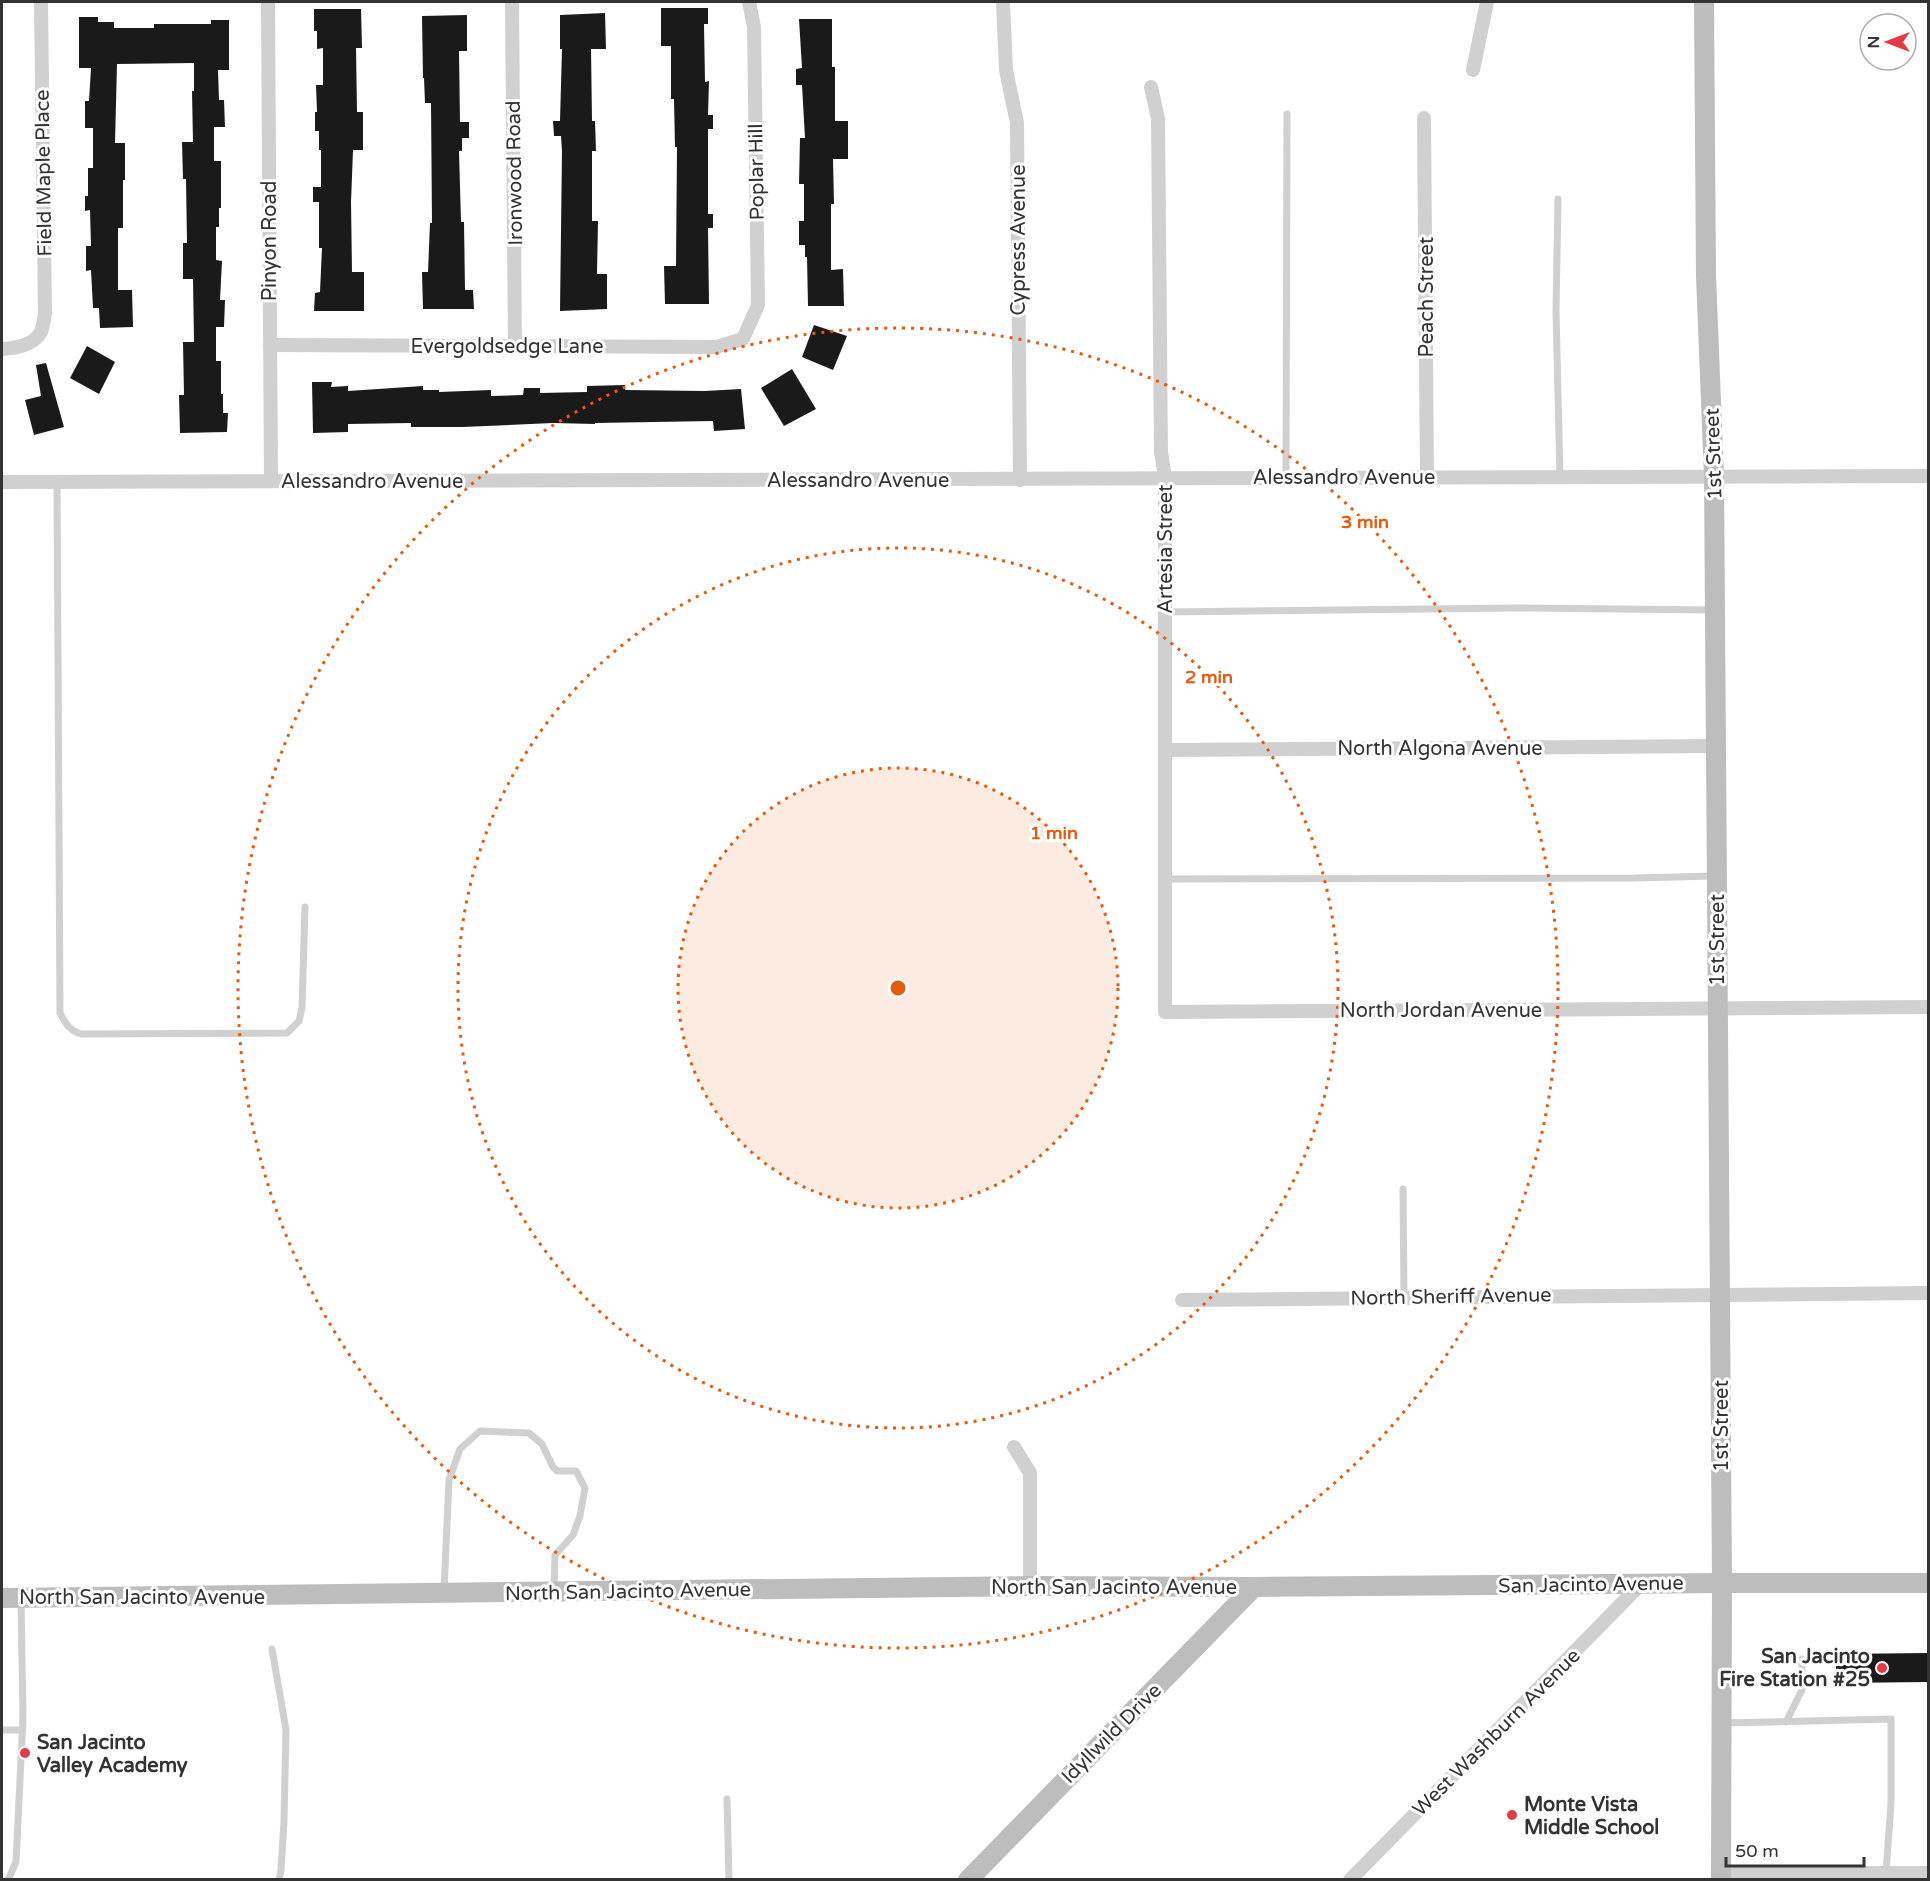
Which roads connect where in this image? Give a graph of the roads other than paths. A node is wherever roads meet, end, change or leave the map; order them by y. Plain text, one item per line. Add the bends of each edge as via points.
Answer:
1 (41, 2) edge
2 (268, 2) edge
3 (512, 2) edge
4 (749, 2) edge
5 (1003, 2) edge
6 (1487, 2) edge
7 (1704, 2) edge
8 (1473, 70) dead end
9 (1151, 87) dead end
10 (1287, 114) dead end
11 (1424, 117) dead end
12 (1558, 199) dead end
13 (743, 339) joint
14 (270, 345) junction
15 (515, 345) junction
16 (2, 349) edge
17 (1427, 476) junction
18 (1929, 476) edge
19 (1165, 477) junction
20 (1286, 477) junction
21 (1560, 477) junction
22 (1714, 477) junction
23 (1020, 480) junction
24 (271, 481) junction
25 (2, 482) edge
26 (57, 482) junction
27 (1715, 610) junction
28 (1165, 612) junction
29 (1716, 746) junction
30 (1165, 750) junction
31 (1717, 876) junction
32 (1165, 879) junction
33 (305, 907) dead end
34 (1929, 1007) edge
35 (1718, 1008) junction
36 (1165, 1012) joint
37 (1403, 1189) dead end
38 (1929, 1293) edge
39 (1720, 1294) junction
40 (1404, 1296) junction
41 (1182, 1300) dead end
42 (1014, 1448) dead end
43 (1722, 1583) junction
44 (1929, 1583) edge
45 (1641, 1584) junction
46 (1030, 1586) junction
47 (1254, 1587) junction
48 (554, 1592) junction
49 (444, 1594) junction
50 (11, 1598) edge
51 (272, 1649) dead end
52 (1802, 1659) dead end
53 (1786, 1722) junction
54 (1722, 1723) junction
55 (2, 1730) edge
56 (22, 1730) junction
57 (727, 1799) dead end
58 (1886, 1873) junction
59 (1929, 1873) edge
60 (1721, 1876) edge
61 (8, 1880) edge
62 (279, 1880) edge
63 (729, 1880) edge
64 (968, 1880) edge
65 (1350, 1880) edge

1 - 16 street, Field Maple Place via 45,313 41,332 33,341
2 - 14 street, Pinyon Road
3 - 15 street, Ironwood Road
4 - 13 street, Poplar Hill via 754,27 758,305
5 - 23 street, Cypress Avenue via 1006,70 1017,123
6 - 8 street
7 - 22 street, 1st Street via 1706,276
9 - 19 street, Artesia Street via 1158,119 1161,452
10 - 20 lane
11 - 17 street, Peach Street
12 - 21 lane
13 - 15 street, Evergoldsedge Lane via 716,347
14 - 15 street, Evergoldsedge Lane
14 - 24 street, Pinyon Road
17 - 20 street, Alessandro Avenue
17 - 21 street, Alessandro Avenue
18 - 22 street, Alessandro Avenue
19 - 20 street, Alessandro Avenue
19 - 23 street, Alessandro Avenue
19 - 28 street, Artesia Street
21 - 22 street, Alessandro Avenue
22 - 27 street, 1st Street
23 - 24 street, Alessandro Avenue
24 - 26 street, Alessandro Avenue
25 - 26 street, Alessandro Avenue
26 - 33 lane via 60,1013 66,1025 81,1034 288,1033 299,1021 302,1008
27 - 28 lane
27 - 29 street, 1st Street
28 - 30 street, Artesia Street
29 - 30 street, North Algona Avenue
29 - 31 street, 1st Street
30 - 32 street, Artesia Street
31 - 32 lane
31 - 35 street, 1st Street
32 - 36 street, Artesia Street
34 - 35 street, North Jordan Avenue
35 - 36 street, North Jordan Avenue
35 - 39 street, 1st Street
37 - 40 lane
38 - 39 street, North Sheriff Avenue
39 - 40 street, North Sheriff Avenue
39 - 43 street, 1st Street
40 - 41 street, North Sheriff Avenue
42 - 46 street via 1030,1473
43 - 44 street, San Jacinto Avenue
43 - 45 street, San Jacinto Avenue
43 - 54 street, 1st Street
45 - 47 street, San Jacinto Avenue
45 - 65 street, West Washburn Avenue
46 - 47 street, North San Jacinto Avenue
46 - 48 street, North San Jacinto Avenue
47 - 64 street, Idyllwild Drive
48 - 49 street, North San Jacinto Avenue
48 - 49 lane via 555,1555 573,1535 585,1488 576,1471 557,1471 543,1444 529,1433 480,1431 460,1449 448,1480
49 - 50 street, North San Jacinto Avenue
50 - 56 lane
51 - 62 lane via 286,1730
52 - 53 lane via 1802,1690
53 - 54 lane
53 - 58 lane via 1891,1719
54 - 60 street, 1st Street
55 - 56 lane
56 - 61 lane via 16,1862
57 - 63 lane
58 - 59 street
58 - 60 street

